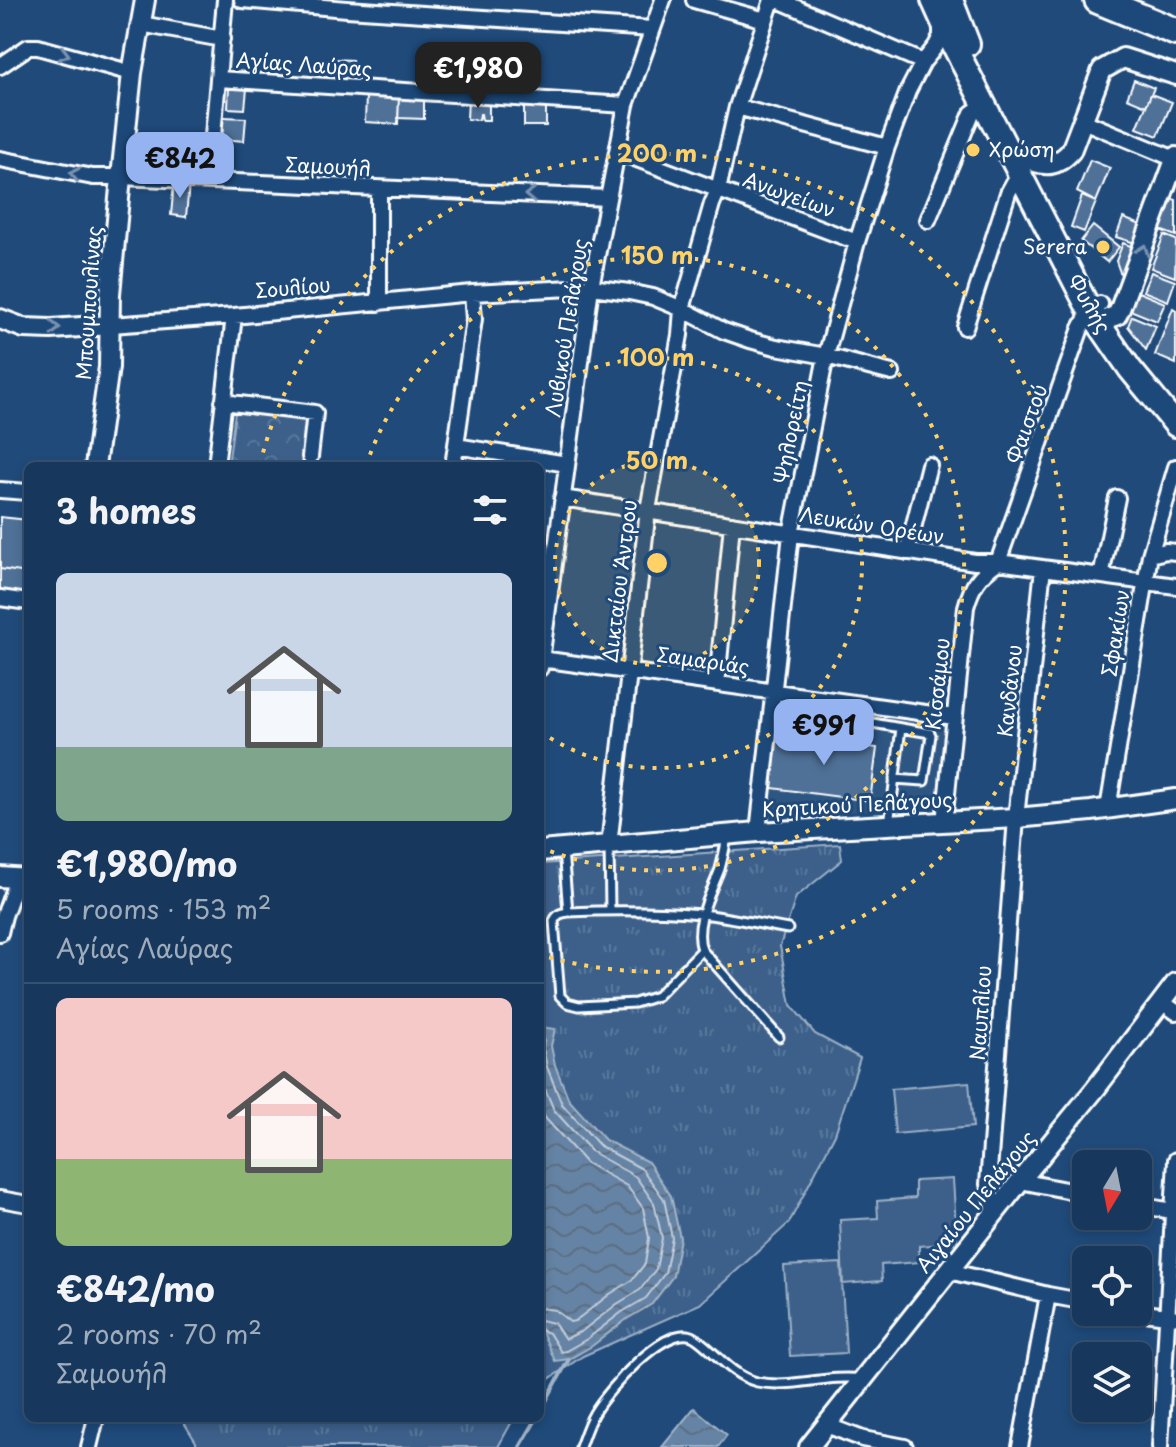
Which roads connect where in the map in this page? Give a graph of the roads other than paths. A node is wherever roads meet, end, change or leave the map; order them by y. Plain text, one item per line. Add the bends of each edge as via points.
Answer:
1 (145, 0) edge
2 (225, 0) edge
3 (242, 0) edge
4 (663, 0) edge
5 (694, 0) edge
6 (775, 0) edge
7 (1098, 0) edge
8 (348, 4) edge
9 (941, 5) edge
10 (765, 20) junction
11 (141, 24) junction
12 (652, 29) junction
13 (1176, 32) edge
14 (222, 39) junction
15 (926, 58) junction
16 (0, 66) edge
17 (965, 66) junction
18 (132, 73) junction
19 (1176, 75) edge
20 (218, 79) junction
21 (985, 104) junction
22 (626, 105) junction
23 (737, 107) junction
24 (1083, 121) junction
25 (887, 147) junction
26 (618, 152) junction
27 (1176, 158) edge
28 (0, 159) edge
29 (1023, 165) junction
30 (121, 177) junction
31 (209, 181) junction
32 (379, 189) junction
33 (718, 190) junction
34 (1171, 190) edge
35 (608, 198) junction
36 (928, 220) dead end
37 (857, 242) junction
38 (591, 287) junction
39 (472, 293) junction
40 (379, 303) junction
41 (682, 309) junction
42 (1099, 314) junction
43 (234, 316) junction
44 (0, 319) edge
45 (111, 325) junction
46 (965, 327) dead end
47 (826, 356) junction
48 (892, 373) dead end
49 (223, 402) junction
50 (1176, 424) edge
51 (456, 446) junction
52 (310, 457) dead end
53 (96, 462) edge
54 (216, 462) edge
55 (454, 462) edge
56 (567, 464) junction
57 (929, 465) dead end
58 (1176, 467) edge
59 (0, 490) edge
60 (24, 492) edge
61 (562, 498) junction
62 (1117, 498) dead end
63 (648, 510) junction
64 (732, 524) junction
65 (791, 534) junction
66 (907, 552) junction
67 (1176, 552) edge
68 (1150, 555) junction
69 (998, 562) junction
70 (1043, 568) junction
71 (1101, 576) junction
72 (1145, 582) junction
73 (1176, 586) edge
74 (0, 598) edge
75 (24, 601) edge
76 (544, 628) edge
77 (544, 664) edge
78 (628, 671) junction
79 (717, 683) junction
80 (773, 691) junction
81 (836, 700) junction
82 (954, 717) junction
83 (901, 728) junction
84 (894, 779) junction
85 (1176, 799) edge
86 (1108, 809) junction
87 (1016, 818) junction
88 (944, 823) junction
89 (889, 826) junction
90 (758, 832) junction
91 (727, 835) junction
92 (609, 845) junction
93 (563, 849) junction
94 (544, 851) edge
95 (15, 878) edge
96 (610, 910) junction
97 (568, 912) junction
98 (704, 915) junction
99 (788, 929) dead end
100 (0, 933) edge
101 (702, 950) junction
102 (1176, 983) edge
103 (1169, 1007) edge
104 (779, 1037) dead end
105 (1176, 1160) edge
106 (1020, 1181) junction
107 (1175, 1185) edge
108 (1072, 1191) edge
109 (0, 1199) edge
110 (24, 1203) edge
111 (1152, 1207) edge
112 (999, 1208) junction
113 (1172, 1211) junction
114 (949, 1271) junction
115 (1048, 1295) junction
116 (1072, 1299) edge
117 (1171, 1317) edge
118 (863, 1379) junction
119 (95, 1422) edge
120 (826, 1425) junction
121 (862, 1443) edge
122 (89, 1447) edge
123 (580, 1447) edge
124 (809, 1447) edge
125 (905, 1447) edge
126 (1020, 1447) edge
127 (1160, 1447) edge

1 - 11 street, Μπουμπουλίνας
2 - 14 street
3 - 8 street
4 - 12 street, Λυβικού Πελάγους
5 - 10 street
6 - 10 street, Δικταίου Άντρου
6 - 15 street
7 - 13 highway
8 - 12 street
9 - 15 street, Ψηλορείτη via 941,36
9 - 17 main road, Φυλής
9 - 29 main road, Φυλής via 965,38
10 - 23 street, Δικταίου Άντρου
11 - 14 street
11 - 18 street, Μπουμπουλίνας
12 - 22 street, Λυβικού Πελάγους
14 - 20 street
15 - 17 street via 949,54
15 - 25 street, Ψηλορείτη
16 -> 18 street via 28,47 38,47
17 - 21 main road, Φυλής
18 - 30 street, Μπουμπουλίνας
19 - 24 street via 1123,58 1102,70
20 - 22 street, Αγίας Λαύρας
20 - 31 street
21 - 29 main road, Φυλής
21 - 36 street via 972,113
22 - 26 street, Λυβικού Πελάγους
23 - 25 street
23 - 33 street, Δικταίου Άντρου
24 - 27 street
24 - 29 street via 1062,161
25 - 37 street, Ψηλορείτη
26 - 33 street, Ανωγείων
26 - 35 street, Λυβικού Πελάγους
27 - 34 street
30 -> 28 street, Σαμουήλ via 93,177
29 - 42 main road, Φυλής
29 - 46 street via 1008,193
30 - 31 street, Σαμουήλ
30 - 45 street, Μπουμπουλίνας
31 - 32 street, Σαμουήλ
35 -> 32 street, Σαμουήλ
32 - 40 street
33 - 37 street, Ανωγείων
33 - 41 street, Δικταίου Άντρου
42 -> 34 street via 1117,315 1123,305
35 - 38 street, Λυβικού Πελάγους
37 - 47 street, Ψηλορείτη
38 - 39 street, Σουλίου
38 - 41 street, Σουλίου via 653,297
38 - 56 street, Λυβικού Πελάγους
39 - 40 street, Σουλίου
39 - 51 street via 474,319
40 - 43 street, Σουλίου
41 - 47 street, Σουλίου via 750,340
41 - 63 street, Δικταίου Άντρου
42 - 50 main road, Φυλής via 1130,369
42 - 69 street, Φαιστού via 1081,328
43 - 45 street, Σουλίου
43 - 49 street
44 -> 45 street, Σουλίου via 24,328
45 - 53 street, Μπουμπουλίνας
47 - 48 street, Σουλίου
47 - 65 street, Ψηλορείτη
49 - 52 street via 315,413
49 - 54 street
51 - 55 street
51 - 56 street
56 - 61 street, Λυβικού Πελάγους
57 - 66 street
58 - 68 street, Σφακίων
59 - 60 street
61 - 63 street, Λευκών Ορέων
61 - 76 street, Λυβικού Πελάγους
62 - 71 street
63 - 64 street, Λευκών Ορέων
63 - 78 street, Δικταίου Άντρου
64 - 65 street, Λευκών Ορέων
64 - 79 street
65 - 66 street, Λευκών Ορέων
65 - 80 street, Ψηλορείτη
66 - 69 street, Λευκών Ορέων
67 - 68 street
68 - 72 street, Σφακίων
69 - 70 street, Λευκών Ορέων
69 - 82 street, Κισσάμου via 971,589
70 - 71 street, Λευκών Ορέων
70 - 87 street, Κανδάνου
71 - 72 street, Λευκών Ορέων
72 - 73 street, Λευκών Ορέων
72 - 86 street, Σφακίων
74 - 75 street
77 - 78 street, Σαμαριάς
78 - 79 street, Σαμαριάς
78 - 92 street, Δικταίου Άντρου
79 - 80 street, Σαμαριάς
80 - 81 street, Σαμαριάς
80 - 90 street, Ψηλορείτη
81 - 82 street, Σαμαριάς
81 - 83 lane via 838,717
82 - 88 street, Κισσάμου
83 - 84 lane
83 - 84 lane via 931,735 924,781
84 - 89 lane
85 - 86 street, Κρητικού Πελάγους
86 - 87 street, Κρητικού Πελάγους
87 - 88 street, Κρητικού Πελάγους
87 - 112 street, Ναυπλίου via 988,1184
88 - 89 street, Κρητικού Πελάγους
89 - 90 street, Κρητικού Πελάγους
90 - 91 street, Κρητικού Πελάγους
91 - 92 street, Κρητικού Πελάγους
91 - 98 lane
92 - 93 street, Κρητικού Πελάγους
92 - 96 lane
93 - 94 street, Κρητικού Πελάγους
93 - 97 lane
95 - 100 street
96 - 97 lane
96 - 98 lane
97 - 101 lane via 554,921 560,996 567,1003 635,1003 657,996
98 - 99 lane
98 - 101 lane
101 - 104 lane
102 - 103 street, Αιγαίου Πελάγους
103 - 106 street, Αιγαίου Πελάγους
105 - 107 street
106 - 108 street
106 - 112 street, Αιγαίου Πελάγους
107 - 113 street
109 - 110 street
111 - 113 street
112 - 114 street, Αιγαίου Πελάγους
113 - 117 street
114 - 115 street
114 - 118 street, Αιγαίου Πελάγους
115 - 116 street
115 - 126 street
117 - 127 street
118 - 120 street, Αιγαίου Πελάγους
118 - 123 lane via 761,1383 734,1371 694,1336 681,1334 628,1370 594,1413
119 - 122 street
120 - 121 street
120 - 124 street, Αιγαίου Πελάγους
121 - 125 street

